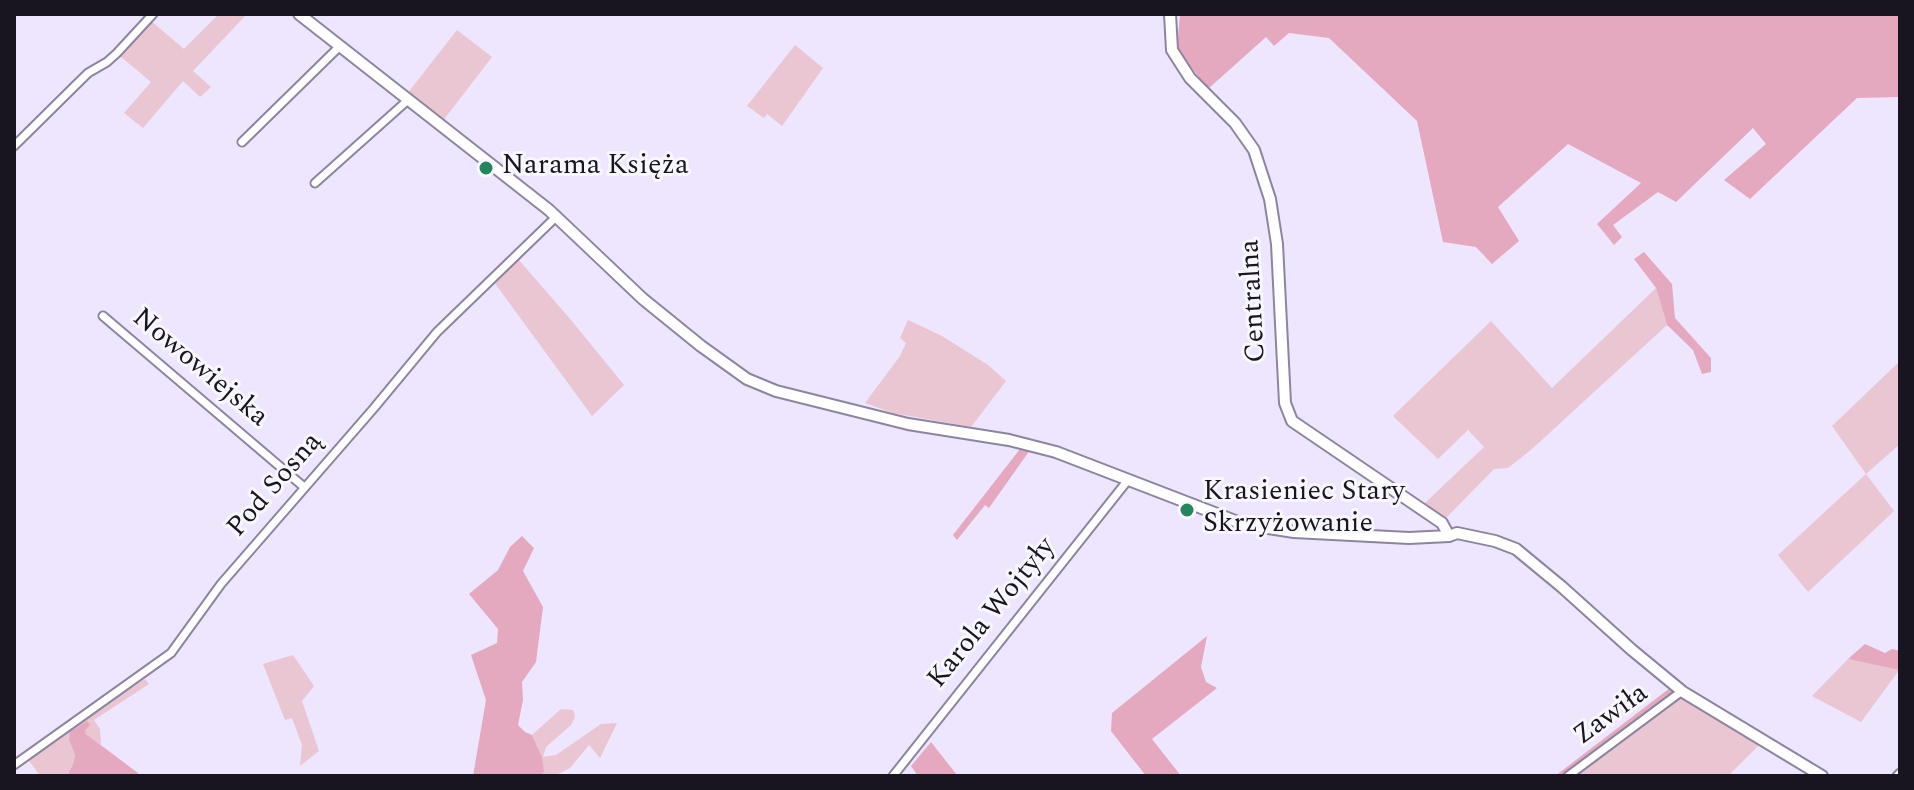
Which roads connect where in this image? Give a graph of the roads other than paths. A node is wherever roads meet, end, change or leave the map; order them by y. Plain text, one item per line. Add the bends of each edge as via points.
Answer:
1 (153, 14) edge
2 (299, 14) edge
3 (1170, 14) edge
4 (340, 46) junction
5 (408, 100) junction
6 (242, 142) dead end
7 (14, 146) edge
8 (315, 183) dead end
9 (557, 216) junction
10 (103, 316) dead end
11 (1128, 480) junction
12 (304, 487) junction
13 (1449, 536) junction
14 (1682, 691) junction
15 (14, 765) edge
16 (893, 776) edge
17 (1568, 776) edge
18 (1822, 776) edge

1 - 7 street
2 - 4 street
3 - 13 street, Centralna via 1172,50 1254,150 1270,199 1285,403 1292,421 1442,523
4 - 5 street
4 - 6 street
5 - 8 street
5 - 9 street
9 - 11 street via 643,299 747,379 908,424 1056,452
9 - 12 street, Pod Sosną via 437,332
10 - 12 street, Nowowiejska
11 - 13 street via 1243,524 1294,532
11 - 16 street, Karola Wojtyły
12 - 15 street, Pod Sosną via 221,584 171,653
13 - 14 street via 1457,533 1516,549
14 - 17 street, Zawiła
14 - 18 street

